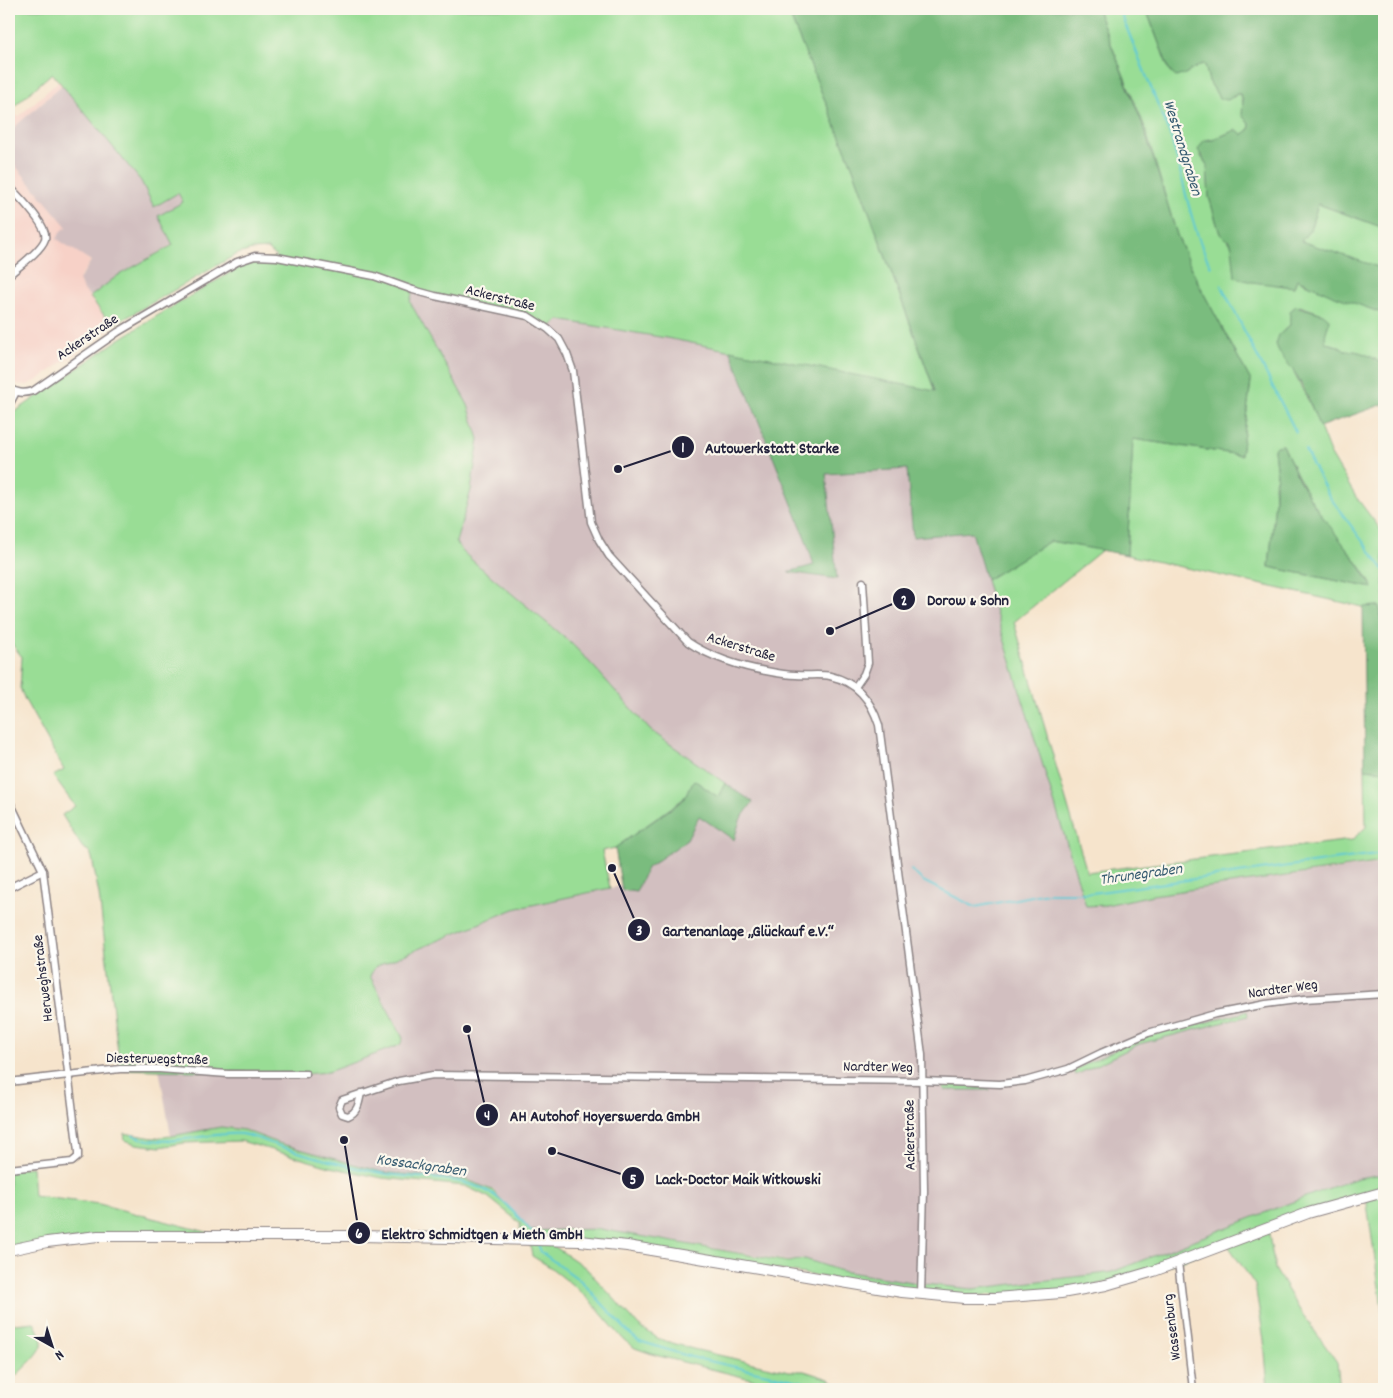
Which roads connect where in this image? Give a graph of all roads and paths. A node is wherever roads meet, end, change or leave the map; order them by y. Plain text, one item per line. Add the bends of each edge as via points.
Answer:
1 (9, 186) edge
2 (9, 275) edge
3 (9, 388) edge
4 (16, 392) junction
5 (9, 405) edge
6 (863, 582) dead end
7 (855, 687) junction
8 (9, 800) edge
9 (43, 870) junction
10 (9, 888) edge
11 (1384, 994) edge
12 (69, 1074) junction
13 (306, 1074) dead end
14 (922, 1081) junction
15 (9, 1082) edge
16 (361, 1093) dead end
17 (9, 1169) edge
18 (1384, 1192) edge
19 (9, 1250) edge
20 (1178, 1262) junction
21 (921, 1294) junction
22 (1193, 1389) edge

1 - 2 street via 46,233 41,245
3 - 4 street
4 - 5 street
4 - 7 street, Ackerstraße via 33,391 118,332 237,262 255,256 277,257 374,276 435,296 528,316 559,339 573,371 591,522 610,556 688,642 700,650 763,671 829,676
6 - 7 street via 868,663
7 - 14 street, Ackerstraße via 870,702 879,725 922,1054
8 - 9 street, Herweghstraße
9 - 10 street
9 - 12 street, Herweghstraße
11 - 14 street, Nardter Weg via 1304,999 1215,1014 1148,1033 1068,1069 1025,1081 1000,1084
12 - 13 street, Diesterwegstraße via 159,1069 228,1074
12 - 15 street, Diesterwegstraße
12 - 17 street, Herweghstraße via 78,1157 69,1163
14 - 16 street, Nardter Weg via 433,1075 399,1080
14 - 21 street, Ackerstraße via 924,1191
18 - 20 main road via 1308,1213
19 - 21 main road via 98,1236 544,1239 627,1246
20 - 21 main road via 1106,1285 1061,1293 979,1298
20 - 22 street, Wassenburg

